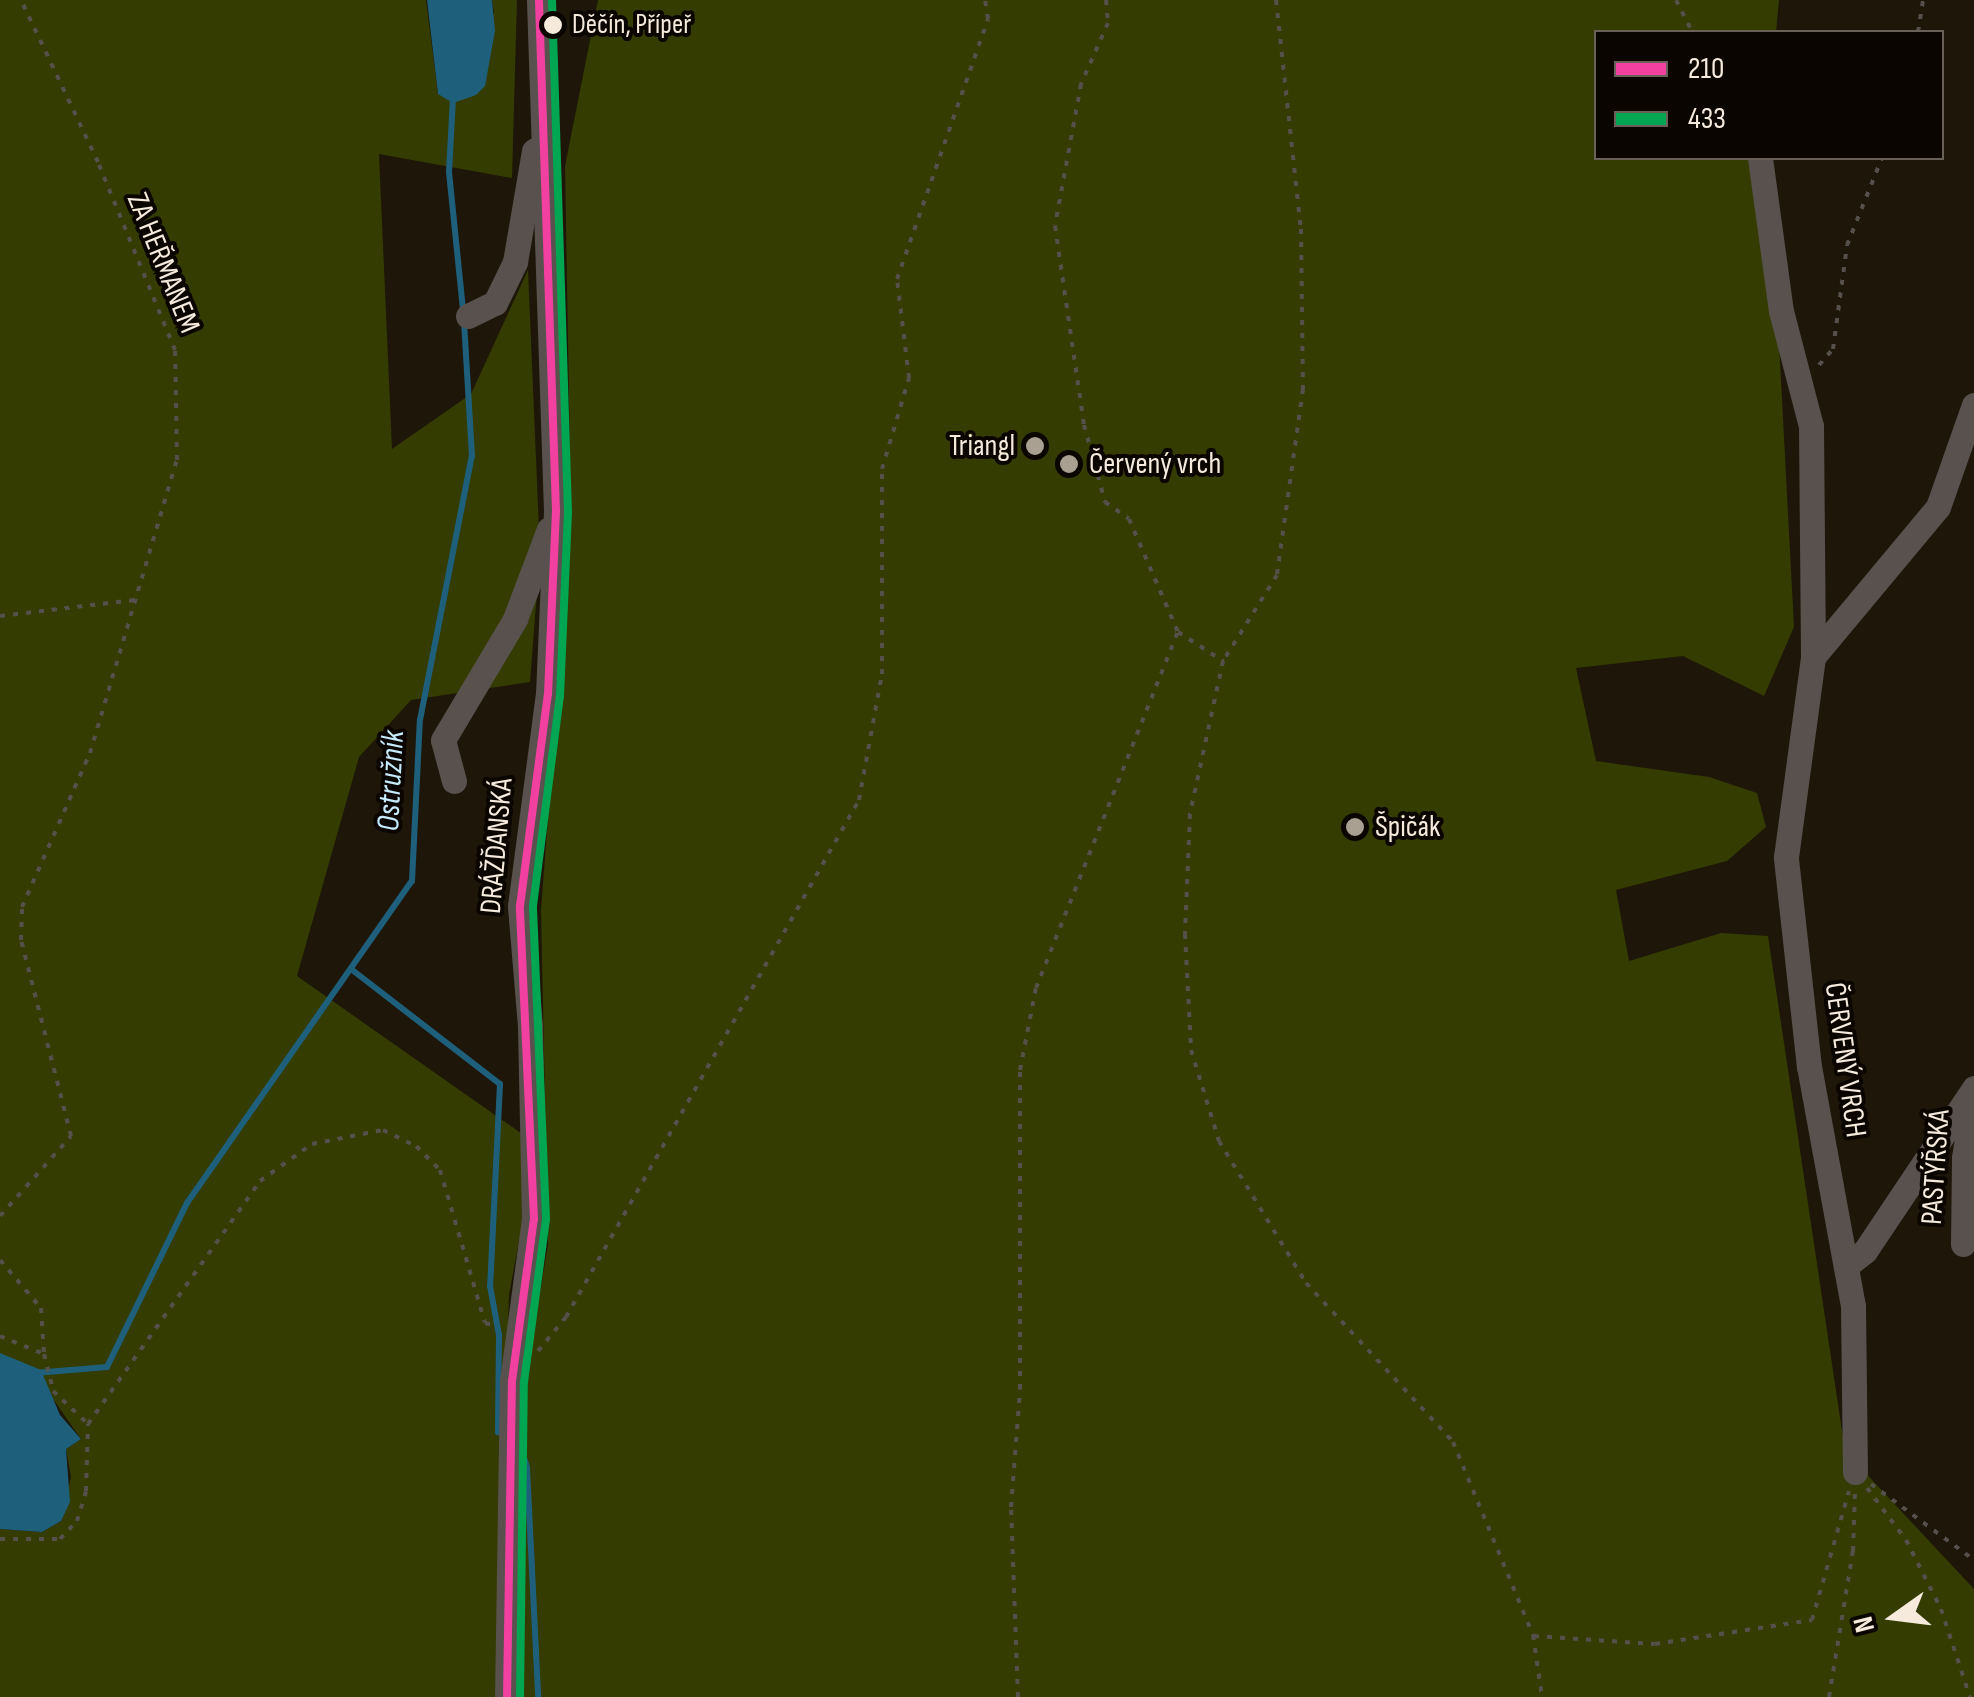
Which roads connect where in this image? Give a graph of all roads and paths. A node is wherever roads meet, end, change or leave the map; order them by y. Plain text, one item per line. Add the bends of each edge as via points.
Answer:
1 (21, 0) edge
2 (539, 0) edge
3 (984, 0) edge
4 (1106, 0) edge
5 (1276, 0) edge
6 (1676, 0) edge
7 (1923, 0) edge
8 (1691, 30) edge
9 (1918, 30) edge
10 (542, 102) junction
11 (1760, 160) edge
12 (1881, 160) edge
13 (468, 316) dead end
14 (1797, 386) junction
15 (1974, 405) edge
16 (556, 511) junction
17 (135, 600) junction
18 (0, 616) edge
19 (1178, 632) junction
20 (1813, 656) junction
21 (1223, 661) junction
22 (454, 781) dead end
23 (1974, 1092) edge
24 (0, 1216) edge
25 (1963, 1244) dead end
26 (0, 1260) edge
27 (1846, 1266) junction
28 (518, 1331) junction
29 (0, 1336) edge
30 (44, 1354) junction
31 (512, 1381) junction
32 (88, 1424) junction
33 (1855, 1472) junction
34 (0, 1538) edge
35 (1974, 1560) edge
36 (1533, 1636) junction
37 (507, 1697) edge
38 (1018, 1697) edge
39 (1542, 1697) edge
40 (1829, 1697) edge
41 (1970, 1697) edge

1 - 17 path, ZA HEŘMANEM via 105,178 175,350 177,460
2 - 10 street, DRÁŽĎANSKÁ
3 - 31 path via 988,18 897,279 909,378 882,469 882,674 859,800 566,1316
4 - 19 path via 1108,23 1081,84 1056,226 1084,425 1106,502 1128,519
5 - 21 path via 1301,229 1303,389 1278,575
6 - 8 path
7 - 9 path
10 - 13 street via 515,262 496,303
10 - 16 street, DRÁŽĎANSKÁ
11 - 14 street, ČERVENÝ VRCH
12 - 14 path via 1847,245 1833,350
14 - 20 street, ČERVENÝ VRCH via 1811,426
15 - 20 street via 1938,507
16 - 22 street via 515,619 444,740
16 - 28 street, DRÁŽĎANSKÁ via 548,694 520,906 534,1219
17 - 18 path
17 - 24 path, ZA HEŘMANEM via 90,754 22,907 20,940 71,1136
19 - 21 path
19 - 38 path via 1036,988 1020,1070 1020,1389 1012,1507
20 - 27 street, ČERVENÝ VRCH via 1786,858 1809,1067
21 - 36 path via 1190,814 1191,1050 1214,1122 1306,1283 1453,1442
23 - 25 street, PASTÝŘSKÁ via 1964,1158
23 - 27 street via 1865,1251
26 - 30 path via 40,1308
27 - 33 street, ČERVENÝ VRCH via 1853,1306
28 - 31 street, DRÁŽĎANSKÁ
28 - 32 path via 486,1323 440,1170 416,1146 383,1130 312,1144 260,1181
29 - 30 path
30 - 32 path via 52,1391
31 - 37 street, DRÁŽĎANSKÁ
32 - 34 path via 86,1491 77,1521 60,1538
33 - 35 path
33 - 36 path via 1812,1620 1654,1644
33 - 40 path via 1854,1551
33 - 41 path via 1906,1540 1941,1609
36 - 39 path

